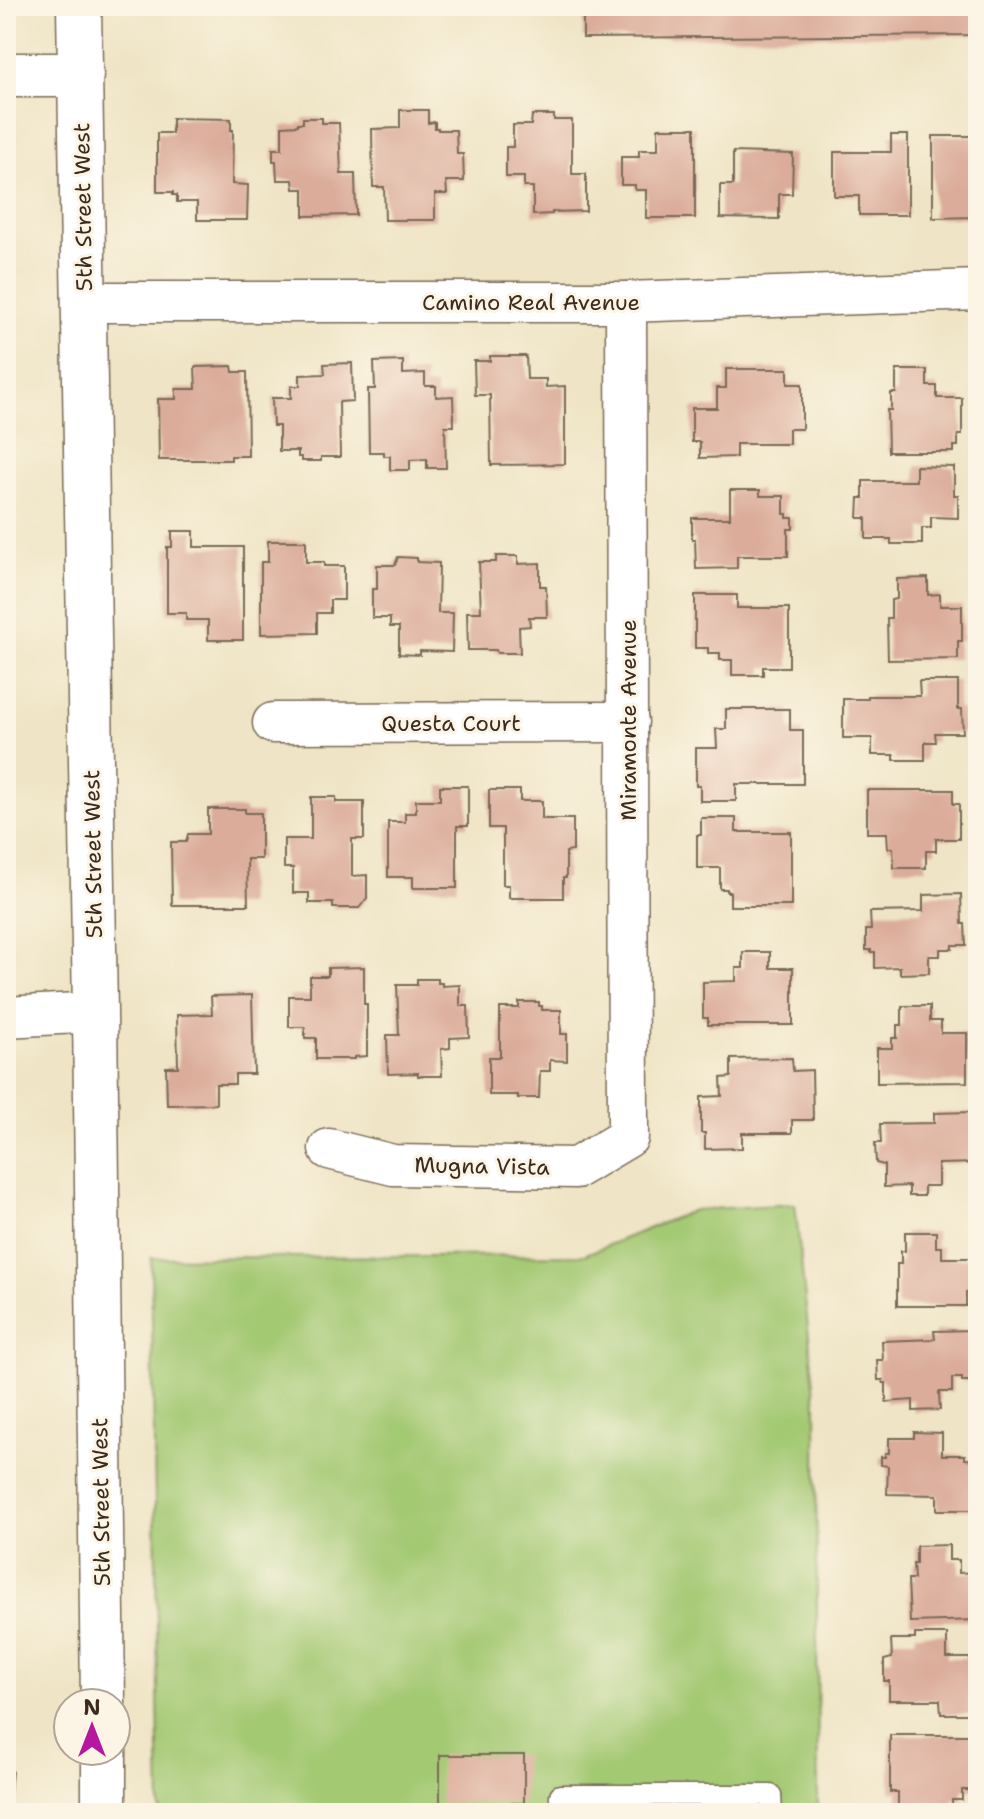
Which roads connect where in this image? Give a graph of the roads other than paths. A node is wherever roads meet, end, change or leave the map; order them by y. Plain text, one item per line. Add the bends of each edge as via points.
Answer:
1 (79, 6) edge
2 (6, 75) edge
3 (81, 75) junction
4 (978, 290) edge
5 (84, 302) junction
6 (626, 302) junction
7 (628, 722) junction
8 (273, 723) dead end
9 (95, 1012) junction
10 (6, 1017) edge
11 (628, 1137) joint
12 (329, 1149) dead end
13 (103, 1687) edge
14 (104, 1767) edge
15 (104, 1813) edge
16 (560, 1813) edge
17 (772, 1813) edge

1 - 3 street, 5th Street West
2 - 3 street
3 - 5 street, 5th Street West
4 - 6 street, Camino Real Avenue
5 - 6 street, Camino Real Avenue
5 - 9 street, 5th Street West
6 - 7 street, Miramonte Avenue
7 - 8 street, Questa Court
7 - 11 street, Miramonte Avenue
9 - 10 street
9 - 13 street, 5th Street West
11 - 12 street, Mugna Vista via 576,1168 393,1165
14 - 15 street
16 - 17 lane via 560,1795 771,1795

